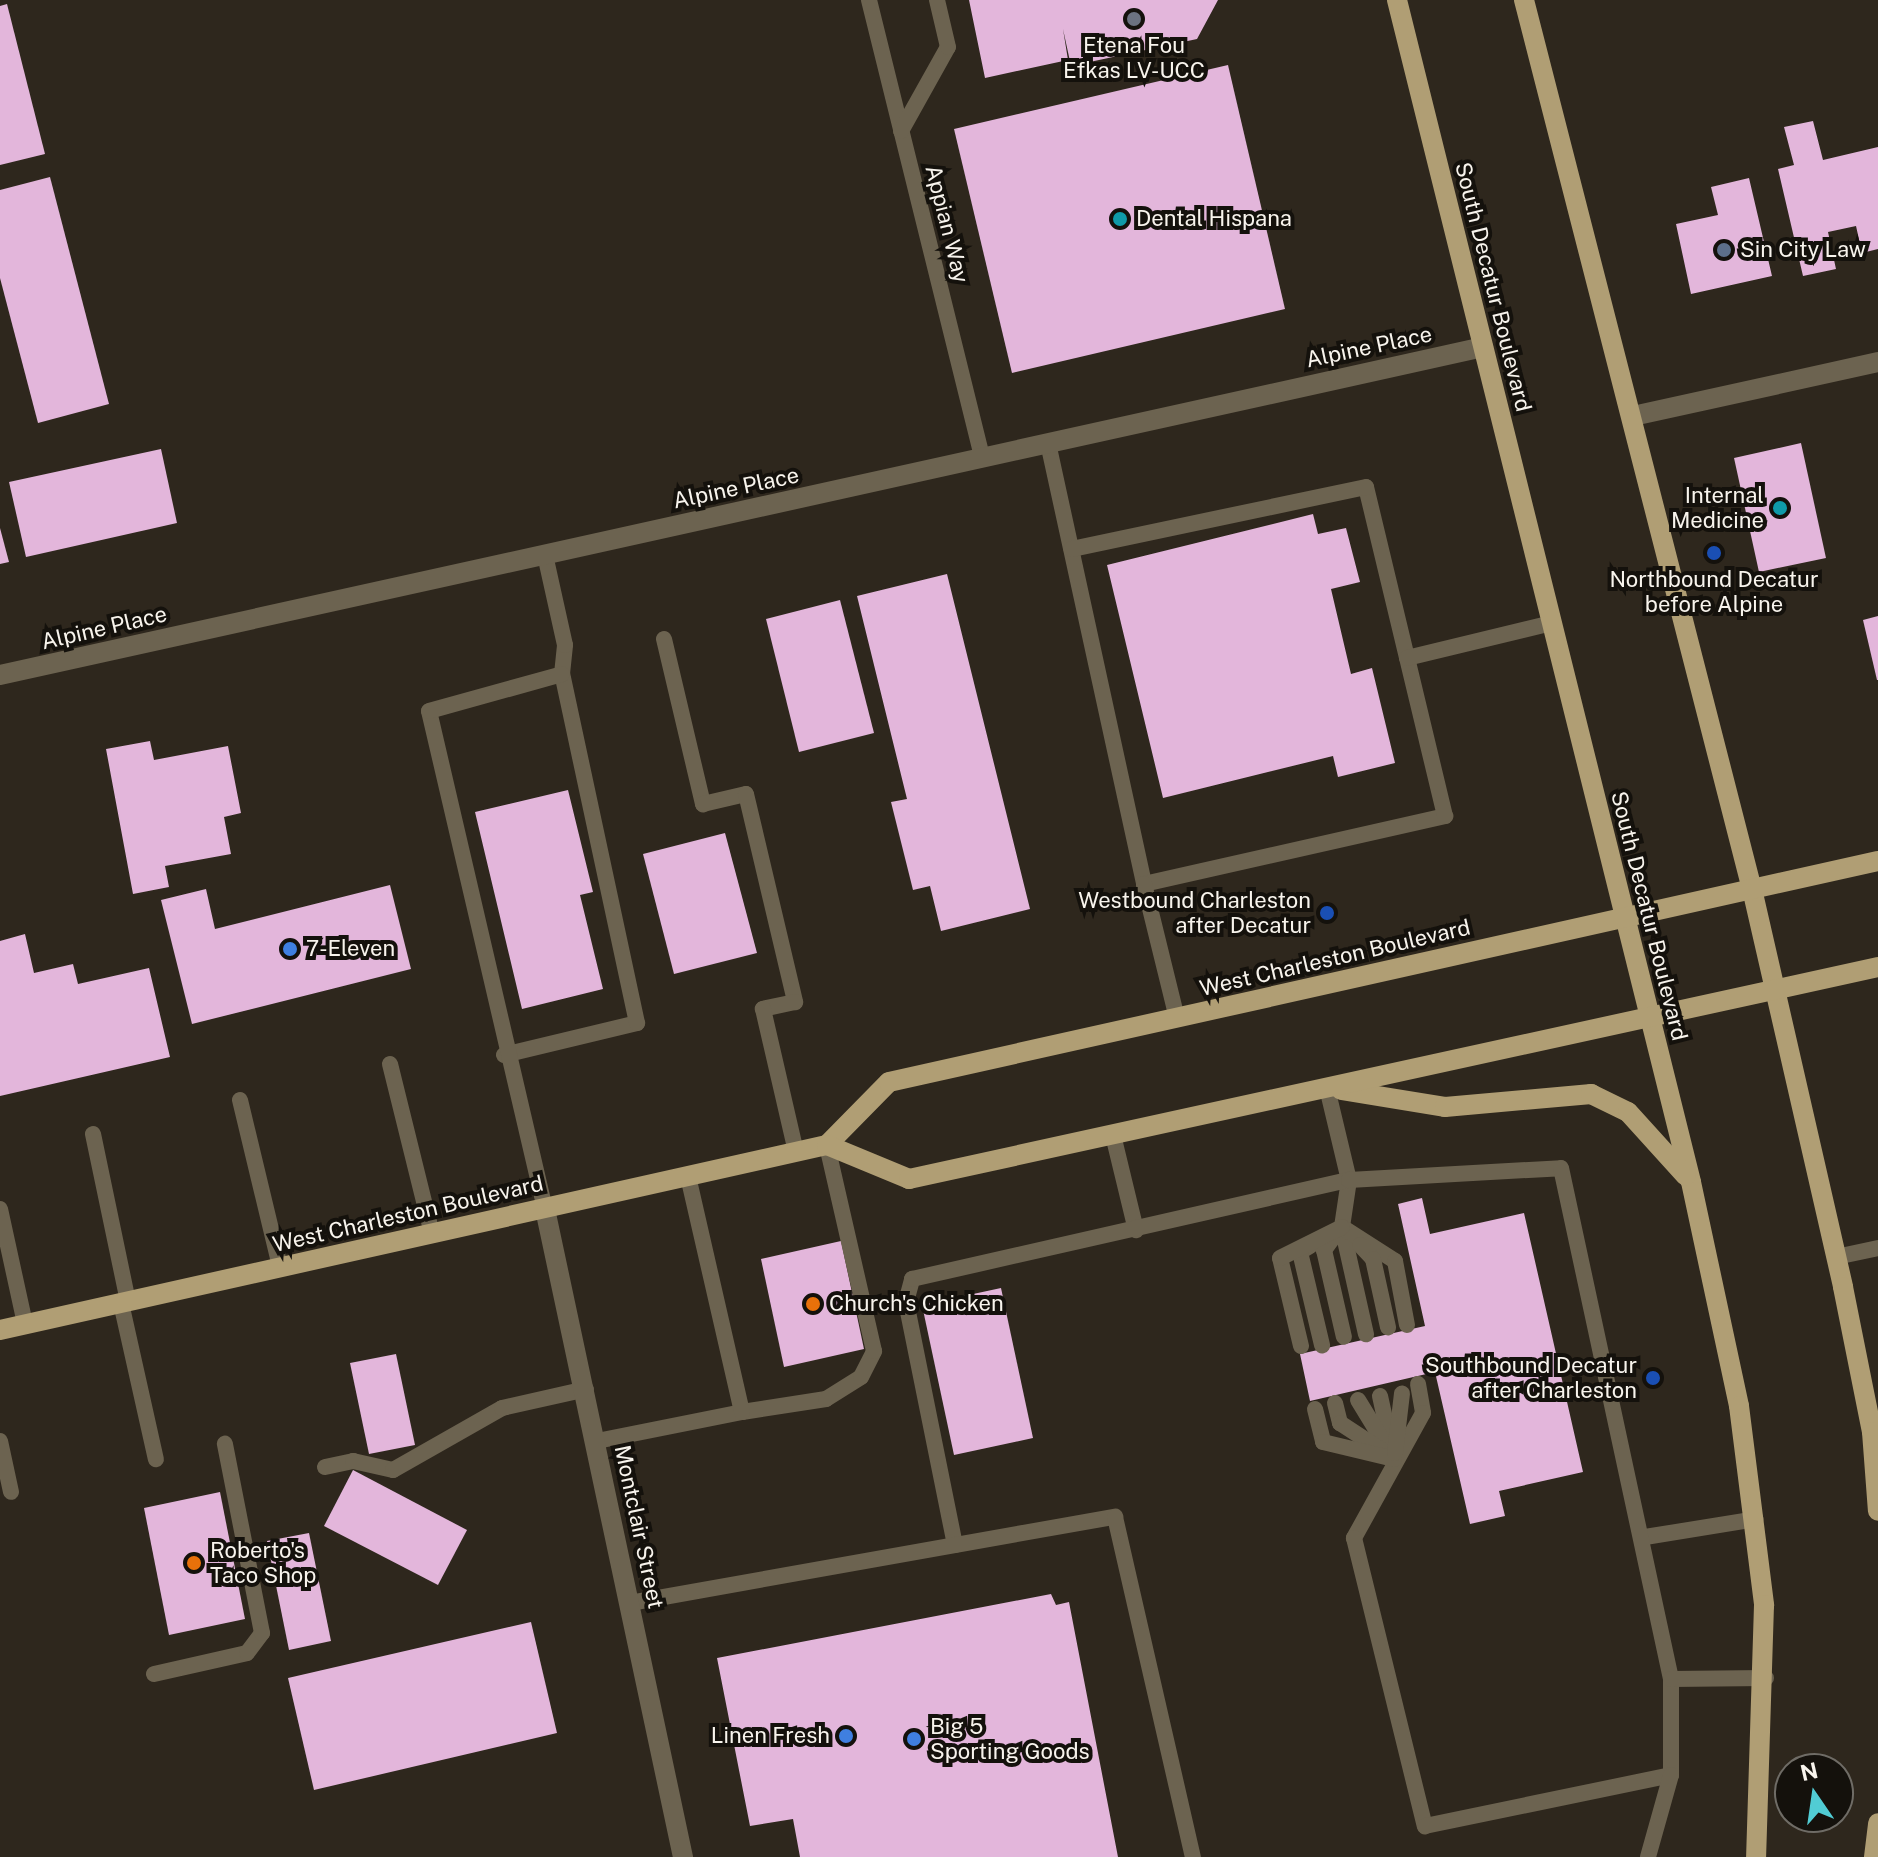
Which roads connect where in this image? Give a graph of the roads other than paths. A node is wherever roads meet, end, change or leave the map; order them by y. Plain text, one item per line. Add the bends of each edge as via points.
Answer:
1 (869, 0) edge
2 (937, 0) edge
3 (1397, 0) edge
4 (1524, 0) edge
5 (901, 131) junction
6 (1483, 347) junction
7 (1878, 362) edge
8 (1633, 416) junction
9 (1048, 443) junction
10 (982, 458) junction
11 (1071, 549) junction
12 (545, 555) junction
13 (1552, 623) junction
14 (664, 639) dead end
15 (1407, 658) junction
16 (562, 674) junction
17 (0, 675) edge
18 (1878, 861) edge
19 (1144, 884) junction
20 (1752, 889) junction
21 (1625, 917) junction
22 (1878, 967) edge
23 (1774, 990) junction
24 (1650, 1017) junction
25 (1177, 1018) junction
26 (504, 1055) junction
27 (390, 1064) dead end
28 (1327, 1088) junction
29 (240, 1100) dead end
30 (93, 1134) dead end
31 (1113, 1135) junction
32 (827, 1145) junction
33 (796, 1152) junction
34 (688, 1176) junction
35 (1349, 1180) junction
36 (1691, 1182) junction
37 (0, 1209) edge
38 (545, 1209) junction
39 (1342, 1227) junction
40 (1136, 1230) junction
41 (432, 1234) junction
42 (1878, 1248) edge
43 (1836, 1257) junction
44 (280, 1267) junction
45 (125, 1302) junction
46 (25, 1324) junction
47 (1407, 1325) dead end
48 (1388, 1327) dead end
49 (0, 1330) edge
50 (1366, 1334) dead end
51 (1344, 1337) dead end
52 (1322, 1345) dead end
53 (1301, 1346) dead end
54 (1418, 1384) dead end
55 (586, 1389) junction
56 (1402, 1393) dead end
57 (1380, 1396) dead end
58 (1358, 1400) dead end
59 (1335, 1403) dead end
60 (1315, 1409) dead end
61 (742, 1412) junction
62 (0, 1441) edge
63 (597, 1441) junction
64 (225, 1444) dead end
65 (156, 1459) dead end
66 (1394, 1459) junction
67 (325, 1467) dead end
68 (11, 1492) dead end
69 (1878, 1511) edge
70 (1756, 1519) junction
71 (1645, 1537) junction
72 (955, 1545) junction
73 (630, 1603) junction
74 (154, 1674) dead end
75 (1766, 1678) junction
76 (1671, 1679) junction
77 (1671, 1775) junction
78 (1878, 1823) edge
79 (683, 1857) edge
80 (1193, 1857) edge
81 (1648, 1857) edge
82 (1756, 1857) edge
83 (1874, 1857) edge

1 - 5 lane, Appian Way
2 - 5 lane via 948,47
3 - 6 main road, South Decatur Boulevard
4 - 8 main road
5 - 10 lane, Appian Way
6 - 9 street, Alpine Place
6 - 13 main road, South Decatur Boulevard
7 - 8 street
8 - 20 main road
9 - 10 street, Alpine Place
9 - 11 lane
10 - 12 street, Alpine Place
11 - 15 lane via 1366,487
11 - 19 lane
12 - 16 lane via 565,645
12 - 17 street, Alpine Place
13 - 15 lane
13 - 21 main road, South Decatur Boulevard
14 - 33 lane via 703,804 746,794 795,1002 763,1009
15 - 19 lane via 1445,816
16 - 26 lane via 429,711
16 - 26 lane via 637,1023
18 - 20 main road, West Charleston Boulevard
19 - 25 lane
20 - 21 main road, West Charleston Boulevard
20 - 23 main road
21 - 24 main road, South Decatur Boulevard
21 - 25 main road, West Charleston Boulevard
22 - 23 main road
23 - 24 main road
23 - 43 main road
24 - 28 main road
24 - 36 main road, South Decatur Boulevard
25 - 32 main road, West Charleston Boulevard via 889,1082
26 - 38 lane
27 - 41 lane
28 - 31 main road
28 - 35 lane
28 - 36 main road via 1445,1107 1591,1094 1628,1112
29 - 44 lane
30 - 45 lane
31 - 32 main road via 909,1179
31 - 40 lane
32 - 33 main road, West Charleston Boulevard
32 - 61 lane via 874,1351 861,1377 826,1399
33 - 34 main road, West Charleston Boulevard
34 - 38 main road, West Charleston Boulevard
34 - 61 lane
35 - 39 lane
35 - 40 lane
35 - 71 lane via 1561,1168
36 - 70 main road, South Decatur Boulevard
37 - 46 lane
38 - 41 main road, West Charleston Boulevard
38 - 55 street, Montclair Street
39 - 47 lane via 1395,1261
39 - 48 lane via 1373,1259
39 - 50 lane
39 - 51 lane via 1324,1250
39 - 52 lane via 1300,1252
39 - 53 lane via 1280,1258
40 - 72 lane via 912,1279 906,1302
41 - 44 main road, West Charleston Boulevard
42 - 43 lane
43 - 69 main road via 1872,1432
44 - 45 main road, West Charleston Boulevard
45 - 46 main road, West Charleston Boulevard
45 - 65 lane
46 - 49 main road, West Charleston Boulevard
54 - 66 lane via 1423,1413
55 - 63 street, Montclair Street
55 - 67 lane via 502,1408 393,1470 353,1461
56 - 66 lane
57 - 66 lane
58 - 66 lane
59 - 66 lane via 1340,1423
60 - 66 lane via 1323,1442
61 - 63 lane
62 - 68 lane
63 - 73 street, Montclair Street
64 - 74 lane via 262,1633 247,1653
66 - 77 lane via 1354,1538 1425,1826
70 - 71 lane
70 - 75 main road, South Decatur Boulevard
71 - 76 lane
72 - 73 lane
72 - 80 lane via 1115,1517
73 - 79 street, Montclair Street
75 - 76 lane
75 - 82 main road, South Decatur Boulevard
76 - 77 lane
77 - 81 lane
78 - 83 main road

